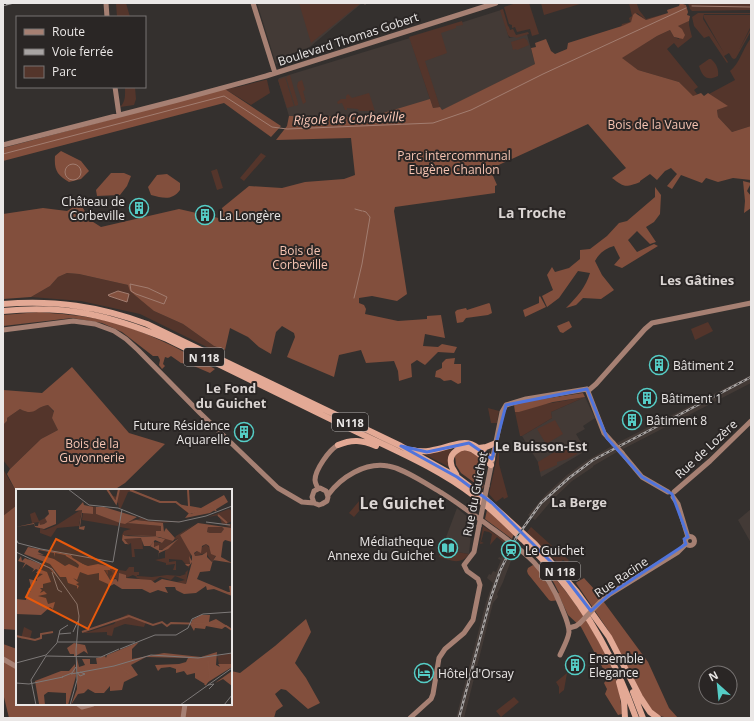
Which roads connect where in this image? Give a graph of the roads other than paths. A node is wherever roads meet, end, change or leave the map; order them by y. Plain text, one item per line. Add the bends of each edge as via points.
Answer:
1 (106, 3) edge
2 (253, 3) edge
3 (496, 3) edge
4 (108, 16) edge
5 (274, 73) junction
6 (115, 88) edge
7 (119, 115) junction
8 (3, 145) edge
9 (751, 303) edge
10 (3, 304) edge
11 (3, 311) edge
12 (3, 330) edge
13 (587, 389) junction
14 (299, 398) joint
15 (751, 421) edge
16 (496, 443) junction
17 (338, 445) joint
18 (401, 446) junction
19 (479, 448) junction
20 (392, 449) junction
21 (492, 462) junction
22 (457, 477) junction
23 (335, 485) junction
24 (318, 489) junction
25 (324, 490) junction
26 (674, 494) junction
27 (312, 495) junction
28 (328, 495) junction
29 (299, 500) junction
30 (314, 503) junction
31 (569, 630) junction
32 (604, 643) junction
33 (560, 655) dead end
34 (3, 659) edge
35 (16, 666) edge
36 (627, 673) junction
37 (185, 705) edge
38 (183, 716) edge
39 (410, 718) edge
40 (625, 718) edge
41 (636, 718) edge
42 (643, 718) edge
43 (658, 718) edge

1 - 4 main road
2 - 5 main road
3 - 5 main road, Boulevard Thomas Gobert
5 - 7 main road, Boulevard Thomas Gobert
6 - 7 main road
7 - 8 main road, Boulevard Thomas Gobert
9 - 13 main road via 652,323 596,384
10 - 14 highway, N 118 via 68,304 126,316 153,326
11 - 20 highway, N 118 via 74,311 108,318 145,330
12 - 29 main road via 73,321 95,324 114,331 138,350 272,484
13 - 16 main road, Rue du Guichet via 526,399 506,405
13 - 26 main road, bridge via 604,433 642,477 668,492 668,497
14 - 18 highway, N118 / N118
15 - 26 main road, Rue de Lozère
16 - 19 highway
16 - 21 main road, Rue du Guichet
17 - 20 highway via 358,440
17 - 24 main road via 326,456 317,474 315,480
18 - 19 highway via 427,452 466,443
18 - 22 highway, N 118
19 - 21 highway
20 - 32 highway, N 118 via 455,483 493,510 555,573
21 - 22 highway via 472,449 460,448 453,454 451,461
21 - 39 main road, Rue du Guichet, bridge via 474,552 464,565 467,571 478,579 480,587 473,620 464,633 441,653 431,699
22 - 36 highway, N 118 via 482,495 561,572 598,620
23 - 25 main road
23 - 28 main road
23 - 31 main road via 362,470 387,469 408,474 451,499 528,555 552,585
24 - 25 main road
24 - 27 main road
25 - 28 main road
26 - 31 main road, Rue Racine, bridge via 688,537 694,538 694,542 691,545 686,544 678,552 610,594
27 - 29 main road
27 - 30 main road
28 - 30 main road via 324,504
29 - 30 main road
31 - 33 main road
32 - 40 highway via 620,684
32 - 41 highway, N 118
34 - 35 main road
36 - 42 highway, N 118
36 - 43 highway via 646,707
37 - 38 main road

